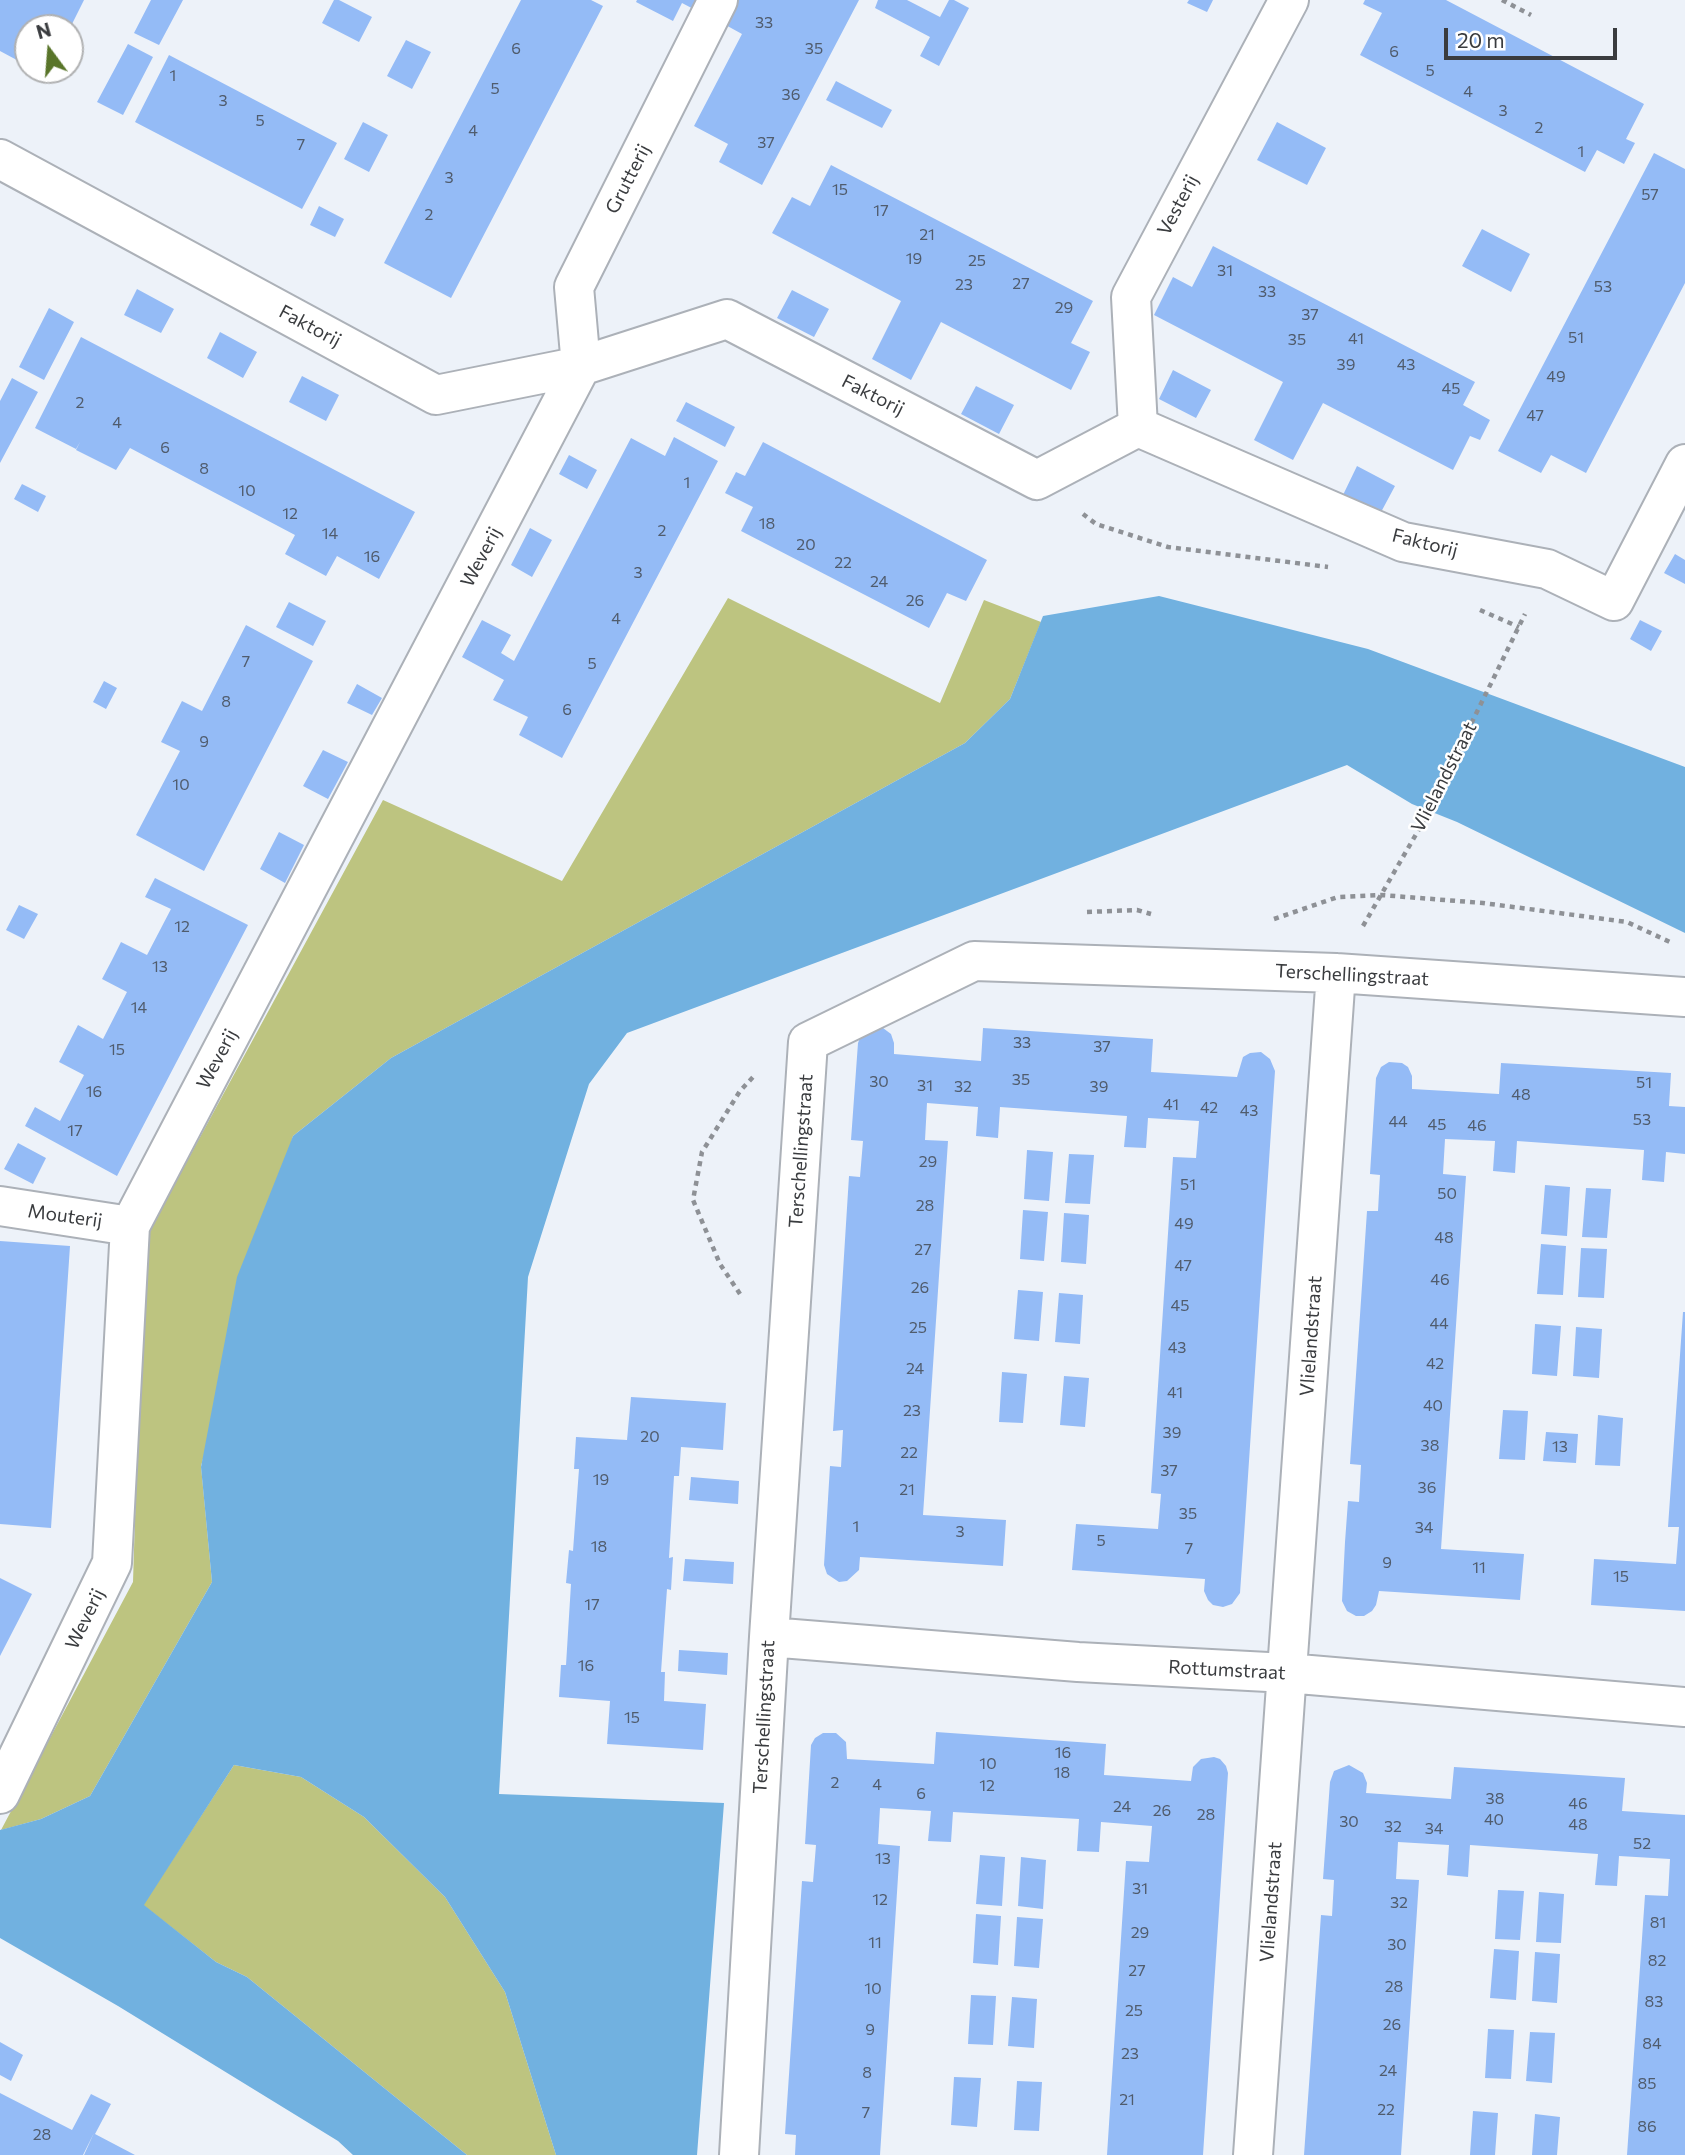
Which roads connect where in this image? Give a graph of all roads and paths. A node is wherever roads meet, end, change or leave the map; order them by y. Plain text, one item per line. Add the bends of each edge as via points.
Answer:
1 (718, 0) edge
2 (1289, 0) edge
3 (1502, 0) edge
4 (1531, 15) dead end
5 (0, 159) edge
6 (582, 366) junction
7 (1138, 427) junction
8 (1685, 464) edge
9 (1037, 480) junction
10 (1332, 567) dead end
11 (1548, 569) junction
12 (1468, 605) dead end
13 (1518, 627) junction
14 (1381, 895) junction
15 (1673, 944) dead end
16 (1336, 973) junction
17 (1685, 997) edge
18 (0, 1206) edge
19 (130, 1226) junction
20 (769, 1637) junction
21 (1287, 1673) junction
22 (1685, 1707) edge
23 (0, 1794) edge
24 (739, 2155) edge
25 (1253, 2155) edge

1 - 6 street, Grutterij via 573,287
2 - 7 street, Vesterij via 1131,296
3 - 4 path
5 - 6 street, Faktorij via 436,395
6 - 9 street, Faktorij via 727,319
6 - 19 street, Weverij
7 - 9 street
7 - 11 street, Faktorij via 1403,542
8 - 11 street, Faktorij via 1614,601
9 - 10 path via 1096,524 1168,547
11 - 13 path, Vlielandstraat
12 - 13 path
13 - 14 path, Vlielandstraat via 1422,824
14 - 15 path via 1627,922
14 - 16 path, Vlielandstraat
16 - 17 street, Terschellingstraat
16 - 20 street, Terschellingstraat via 974,961 808,1042
16 - 21 street, Vlielandstraat
18 - 19 street, Mouterij
19 - 23 street, Weverij via 112,1563
20 - 21 street, Rottumstraat via 1078,1662
20 - 24 street, Terschellingstraat
21 - 22 street, Rottumstraat
21 - 25 street, Vlielandstraat

